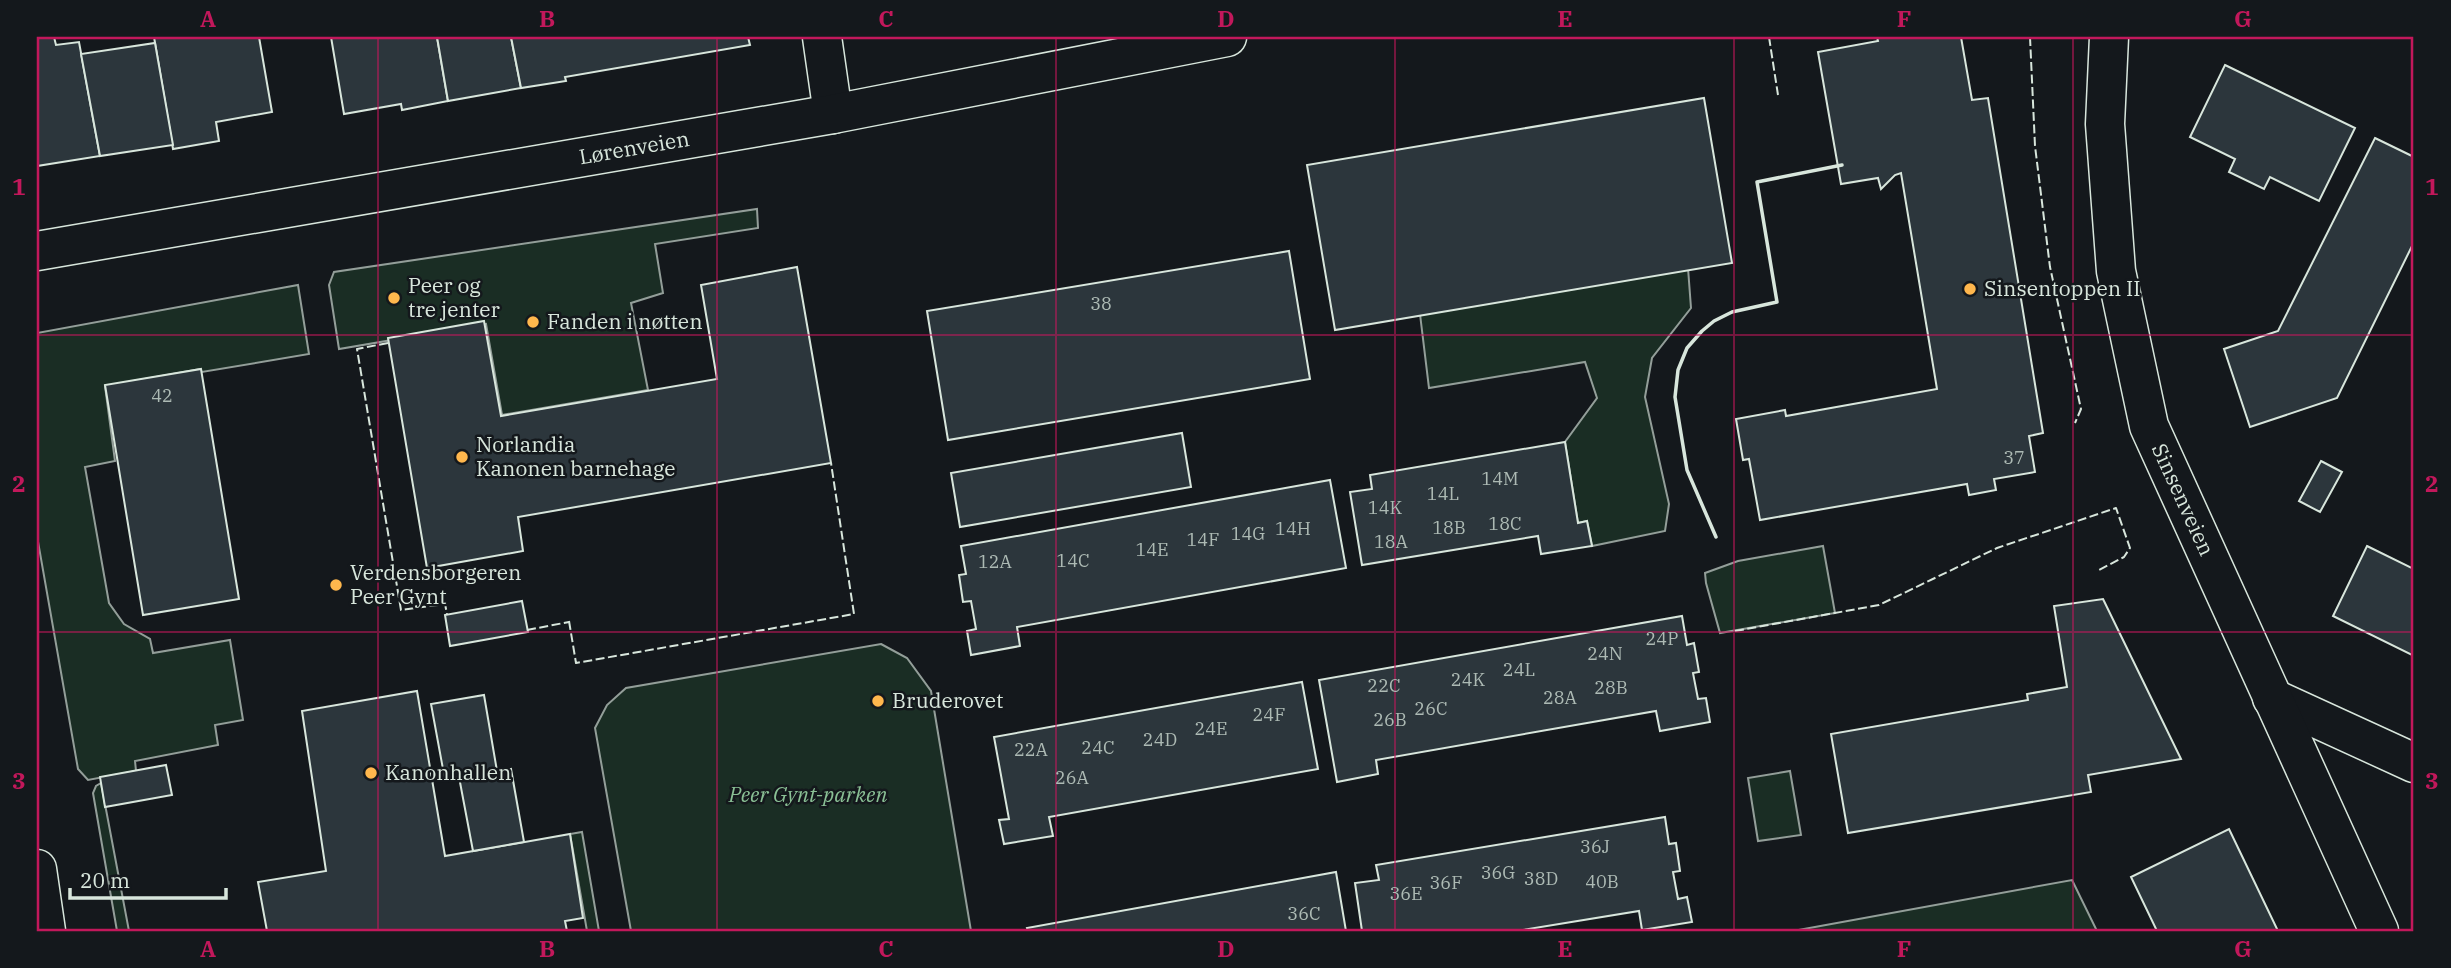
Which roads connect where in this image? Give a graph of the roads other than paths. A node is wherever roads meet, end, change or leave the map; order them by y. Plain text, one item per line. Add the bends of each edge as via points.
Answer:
1 (822, 37) edge
2 (1227, 37) edge
3 (2109, 37) edge
4 (834, 114) junction
5 (37, 251) edge
6 (2272, 698) junction
7 (2414, 762) edge
8 (37, 869) edge
9 (46, 931) edge
10 (2379, 931) edge

1 - 4 street
2 - 4 street, Lørenveien
3 - 6 street, Sinsenveien via 2105,124 2116,271 2149,426
4 - 5 street, Lørenveien
6 - 7 street
6 - 10 street, Sinsenveien
8 - 9 street

